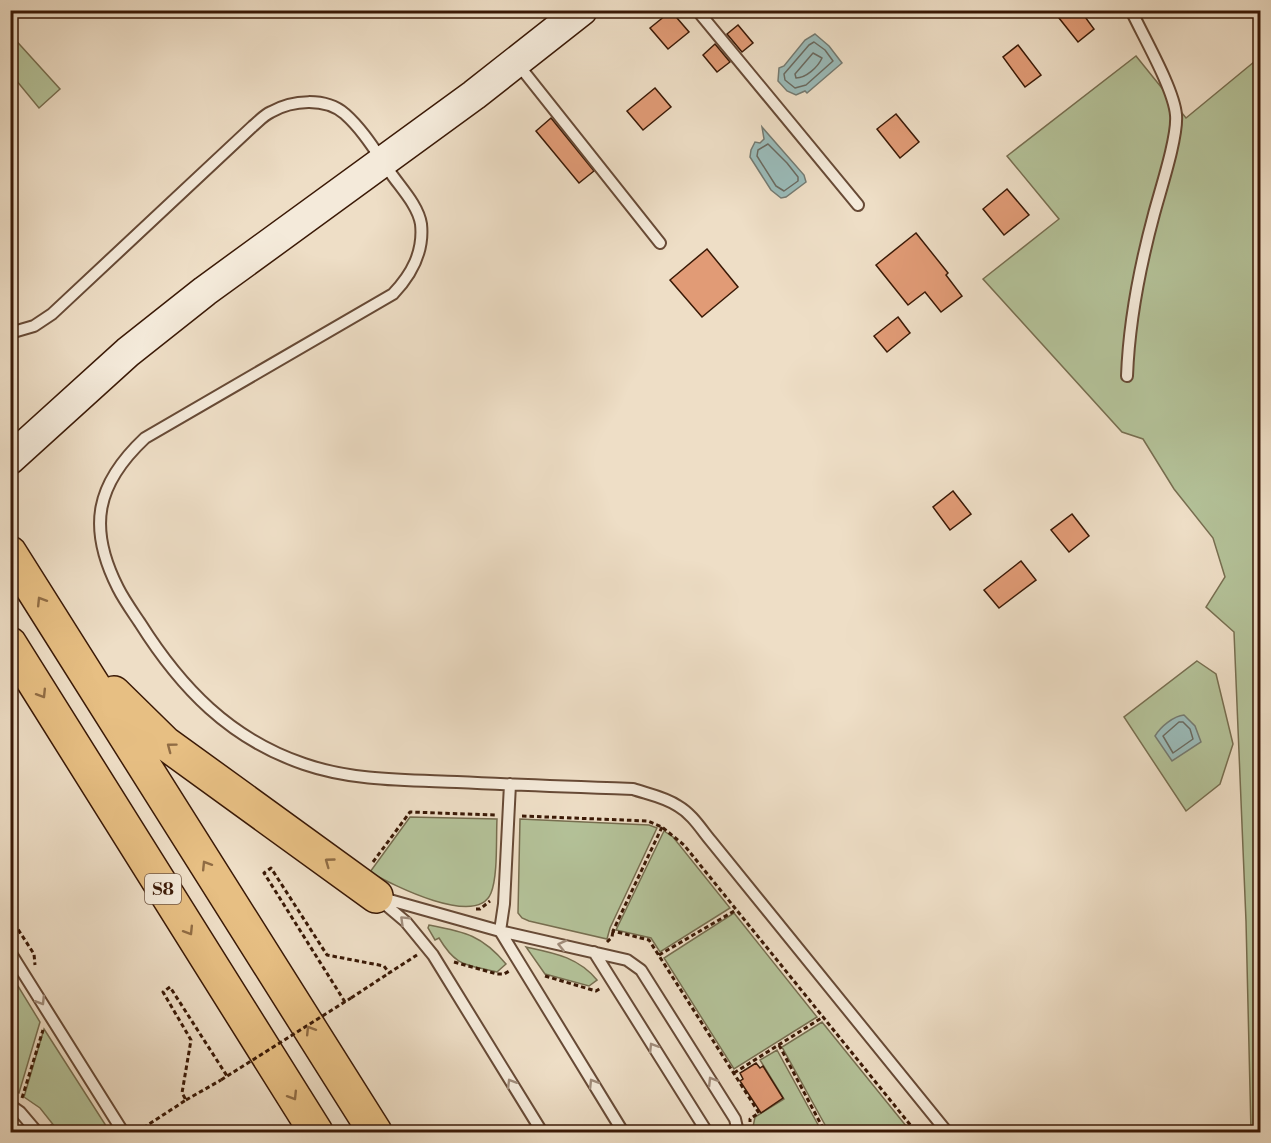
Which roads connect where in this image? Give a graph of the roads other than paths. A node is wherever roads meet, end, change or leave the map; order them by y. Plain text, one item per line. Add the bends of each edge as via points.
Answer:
1 (582, 10) edge
2 (698, 10) edge
3 (1131, 10) edge
4 (517, 63) junction
5 (383, 162) junction
6 (858, 206) dead end
7 (660, 243) dead end
8 (10, 333) edge
9 (1127, 376) dead end
10 (11, 459) edge
11 (10, 553) edge
12 (10, 644) edge
13 (71, 649) junction
14 (510, 784) junction
15 (376, 896) junction
16 (500, 931) junction
17 (10, 952) edge
18 (594, 952) junction
19 (10, 1105) edge
20 (37, 1132) edge
21 (123, 1132) edge
22 (316, 1132) edge
23 (375, 1132) edge
24 (542, 1132) edge
25 (623, 1132) edge
26 (707, 1132) edge
27 (738, 1132) edge
28 (947, 1132) edge

1 - 4 street
2 - 6 lane
3 - 9 lane via 1169,91 1176,116 1146,246 1128,346
4 - 5 street
4 - 7 lane
5 - 8 lane via 357,126 343,112 327,104 288,104 270,112 52,314 34,326
5 - 10 street via 128,352
5 - 14 lane via 420,220 420,247 411,275 393,294 145,438 117,468 105,493 100,520 103,553 120,593 180,680 241,734 304,764 344,775
13 -> 11 highway, S8
12 -> 22 highway, S8
15 -> 13 highway via 165,743
23 -> 13 highway, S8
14 - 16 lane
14 - 28 lane via 633,789 679,806 692,817
15 - 16 lane
24 -> 15 lane via 433,955 406,922
18 -> 16 lane
25 -> 16 lane
17 -> 21 lane
26 -> 18 lane
27 -> 18 lane via 735,1119 641,970 627,960
19 - 20 lane

